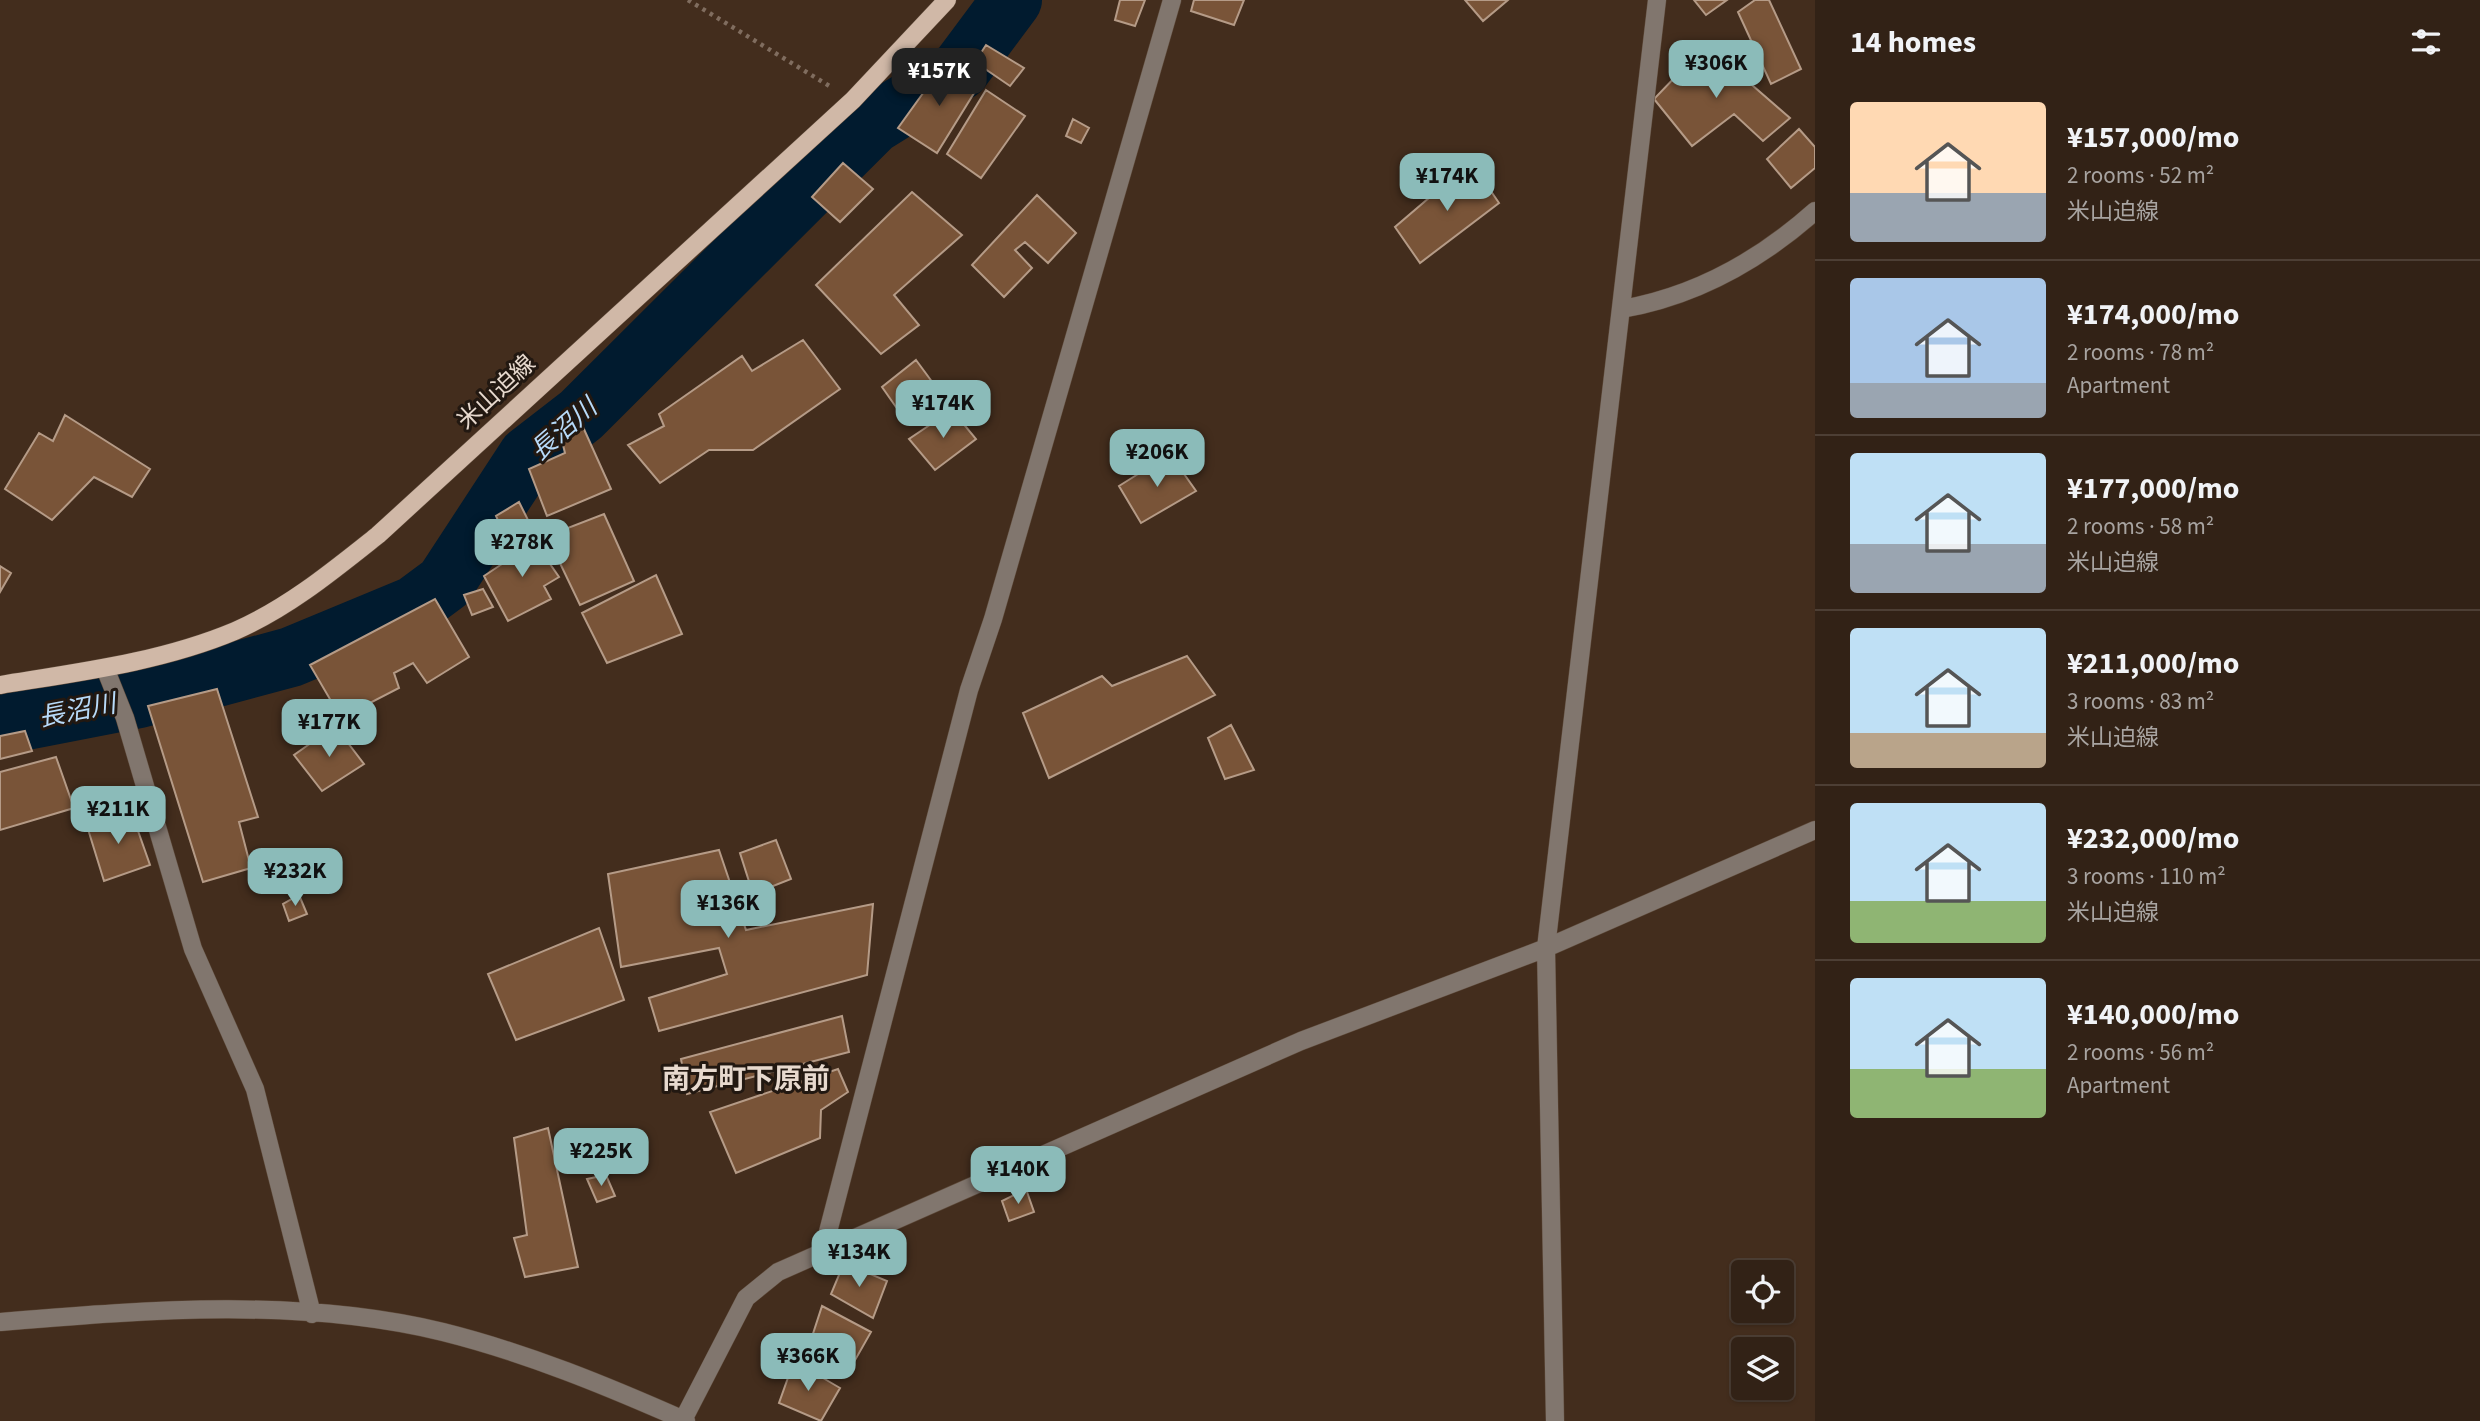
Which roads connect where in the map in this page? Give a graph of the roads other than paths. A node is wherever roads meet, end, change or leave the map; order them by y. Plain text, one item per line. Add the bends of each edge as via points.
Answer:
1 (947, 0) edge
2 (1172, 0) edge
3 (1657, 0) edge
4 (1815, 211) edge
5 (1622, 309) junction
6 (105, 668) junction
7 (0, 685) edge
8 (1815, 830) edge
9 (1546, 948) junction
10 (823, 1251) junction
11 (313, 1314) junction
12 (0, 1322) edge
13 (685, 1420) edge
14 (1555, 1421) edge

1 - 6 main road, 米山迫線 via 853,100 335,570 237,630 169,654
2 - 10 street via 970,690
3 - 5 street
4 - 5 street via 1761,256 1669,298
5 - 9 street
6 - 7 main road, 米山迫線
6 - 11 street via 125,718 193,949 255,1089
8 - 9 street
9 - 10 street via 1301,1041
9 - 14 street
10 - 13 street via 778,1272 747,1298
11 - 12 street via 218,1308 139,1310
11 - 13 street via 372,1319 512,1351

